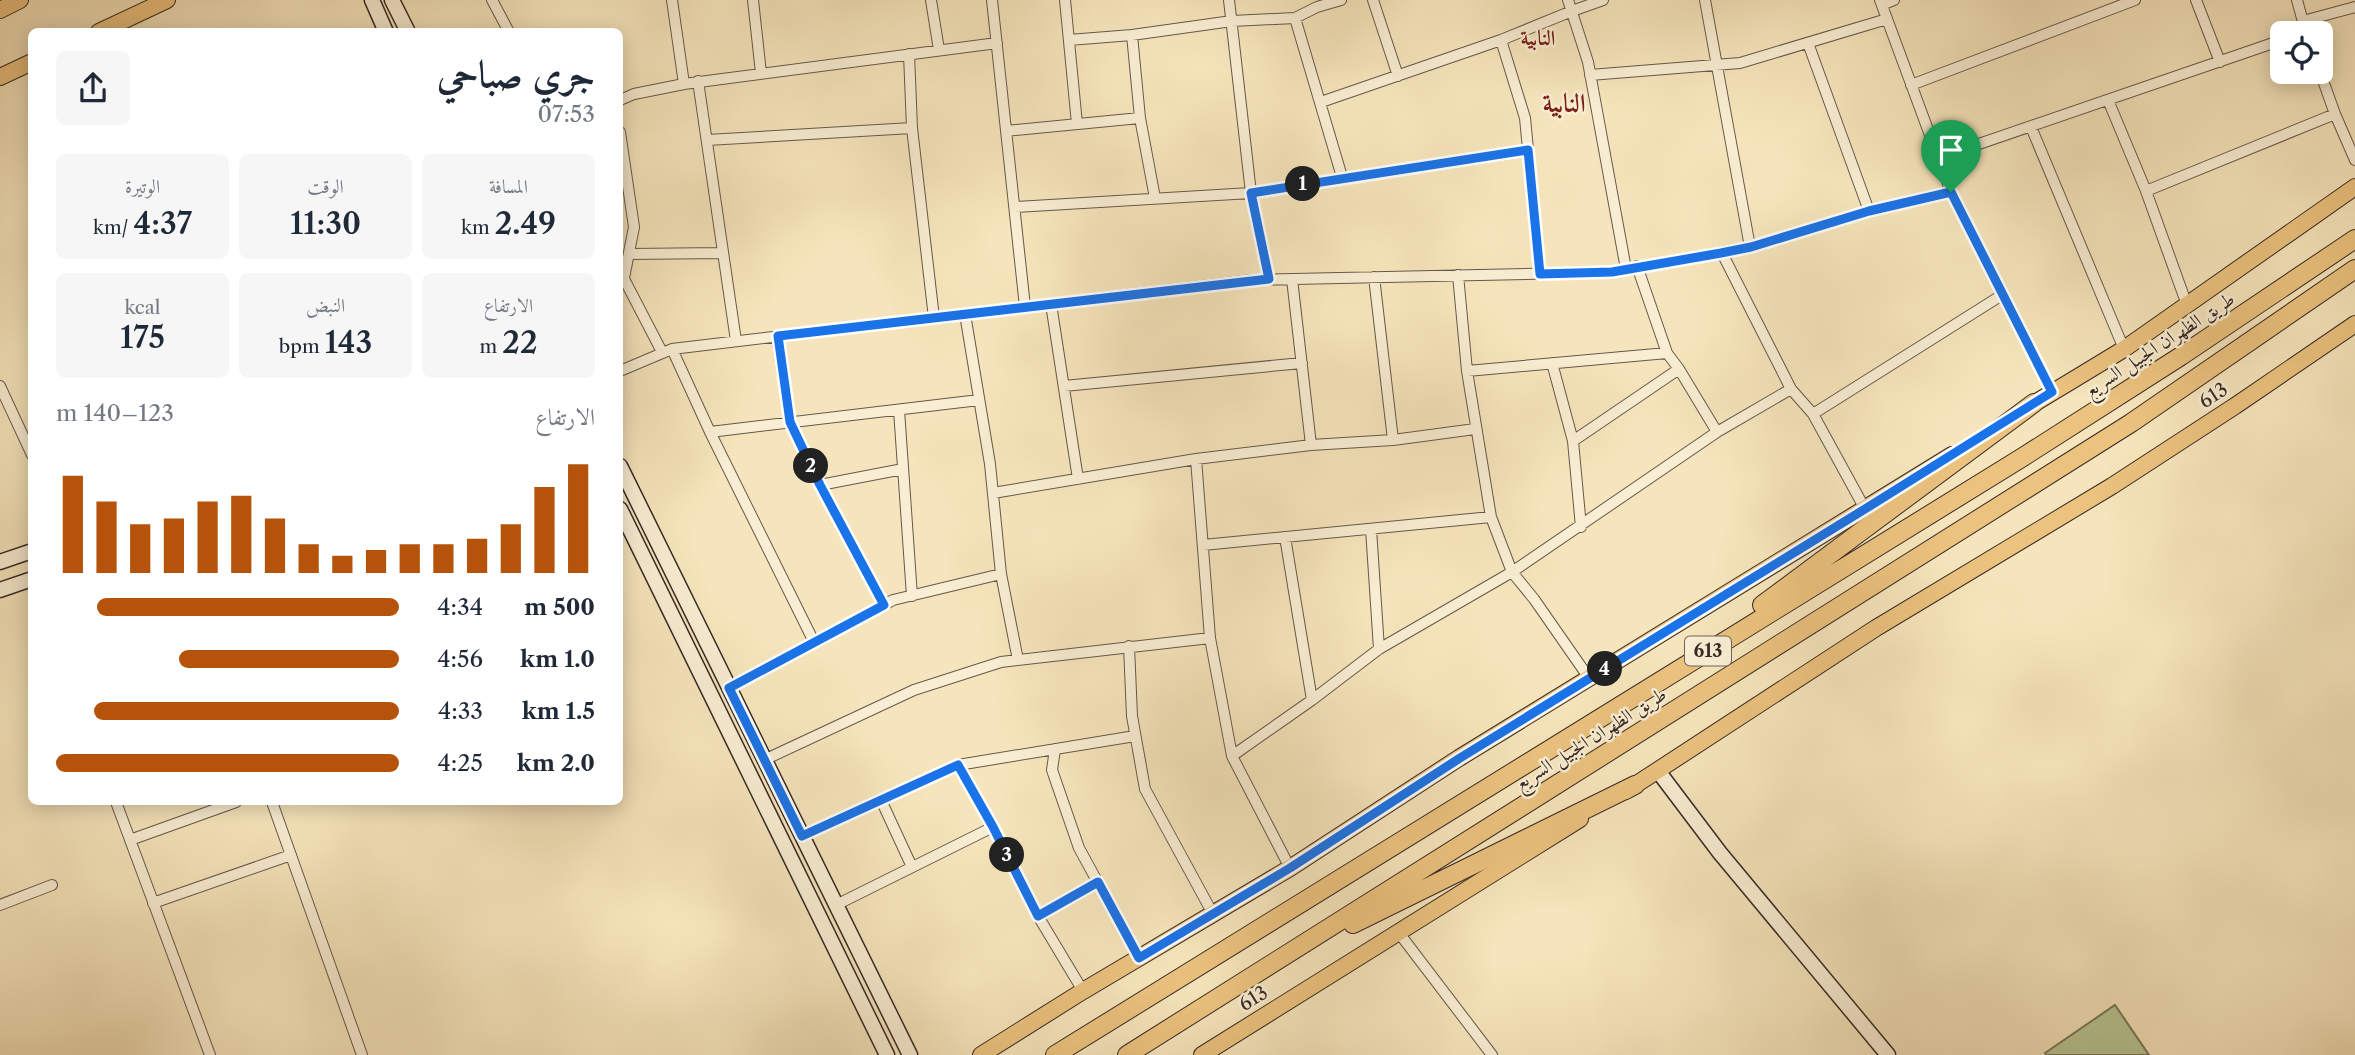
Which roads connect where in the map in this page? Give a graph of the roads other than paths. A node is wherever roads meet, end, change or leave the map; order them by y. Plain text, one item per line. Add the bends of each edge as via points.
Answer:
1 (20, 0) edge
2 (167, 0) edge
3 (372, 0) edge
4 (392, 0) edge
5 (492, 0) edge
6 (673, 0) edge
7 (753, 0) edge
8 (931, 0) edge
9 (992, 0) edge
10 (1065, 0) edge
11 (1229, 0) edge
12 (1341, 0) edge
13 (1373, 0) edge
14 (1604, 0) edge
15 (1704, 0) edge
16 (1894, 0) edge
17 (2135, 0) edge
18 (2196, 0) edge
19 (2297, 0) edge
20 (1881, 2) edge
21 (1316, 4) edge
22 (1570, 5) edge
23 (2355, 7) edge
24 (0, 9) edge
25 (1295, 18) junction
26 (1887, 19) junction
27 (1233, 21) junction
28 (2303, 21) joint
29 (108, 28) edge
30 (384, 28) edge
31 (406, 28) edge
32 (507, 28) edge
33 (1132, 35) junction
34 (1069, 40) junction
35 (1501, 40) junction
36 (997, 43) junction
37 (1808, 43) junction
38 (2270, 44) edge
39 (939, 50) junction
40 (909, 54) junction
41 (2220, 62) junction
42 (28, 64) edge
43 (1718, 64) junction
44 (761, 73) junction
45 (1590, 75) junction
46 (1398, 76) junction
47 (0, 77) edge
48 (698, 81) junction
49 (684, 84) junction
50 (2324, 84) edge
51 (1912, 85) junction
52 (623, 99) edge
53 (2108, 100) junction
54 (1321, 102) junction
55 (2335, 114) junction
56 (1140, 118) junction
57 (1077, 124) junction
58 (2031, 127) junction
59 (912, 128) junction
60 (1006, 131) junction
61 (707, 140) junction
62 (1528, 150) junction
63 (1938, 158) junction
64 (2355, 160) edge
65 (1342, 177) junction
66 (2355, 187) edge
67 (623, 188) edge
68 (2147, 191) junction
69 (1951, 192) junction
70 (1251, 193) junction
71 (1155, 198) junction
72 (1014, 207) junction
73 (1869, 211) junction
74 (2355, 239) edge
75 (1751, 247) junction
76 (723, 253) junction
77 (1721, 253) junction
78 (629, 254) junction
79 (1632, 268) junction
80 (2355, 269) edge
81 (623, 271) edge
82 (1540, 274) junction
83 (1458, 275) junction
84 (623, 276) edge
85 (1374, 277) junction
86 (1269, 279) junction
87 (1292, 279) junction
88 (2002, 295) junction
89 (1051, 304) junction
90 (2187, 305) junction
91 (1025, 307) junction
92 (965, 314) junction
93 (934, 318) junction
94 (2355, 324) edge
95 (778, 336) junction
96 (737, 341) junction
97 (2124, 349) junction
98 (667, 351) junction
99 (1667, 353) junction
100 (1302, 363) junction
101 (1552, 363) junction
102 (1679, 369) junction
103 (623, 371) edge
104 (1467, 371) junction
105 (0, 386) edge
106 (1064, 386) junction
107 (1791, 389) junction
108 (2052, 392) junction
109 (979, 401) junction
110 (2034, 403) junction
111 (899, 410) junction
112 (1813, 414) junction
113 (790, 422) junction
114 (1475, 429) junction
115 (710, 432) junction
116 (1717, 432) junction
117 (1393, 440) junction
118 (1573, 441) junction
119 (1311, 445) junction
120 (28, 446) edge
121 (1196, 459) junction
122 (903, 469) junction
123 (623, 472) edge
124 (1078, 479) junction
125 (820, 485) junction
126 (993, 493) junction
127 (1865, 509) junction
128 (623, 515) edge
129 (1491, 517) junction
130 (1581, 527) junction
131 (1371, 529) junction
132 (1285, 537) junction
133 (1203, 545) junction
134 (28, 552) edge
135 (0, 562) edge
136 (1512, 572) junction
137 (1001, 574) junction
138 (28, 580) edge
139 (0, 590) edge
140 (912, 596) junction
141 (884, 605) junction
142 (1210, 638) junction
143 (814, 642) junction
144 (1129, 646) junction
145 (1380, 649) junction
146 (1018, 660) junction
147 (1589, 678) junction
148 (1663, 679) junction
149 (729, 688) junction
150 (1312, 701) junction
151 (1135, 736) junction
152 (1055, 749) junction
153 (1232, 756) junction
154 (764, 760) junction
155 (958, 765) junction
156 (1658, 771) junction
157 (1635, 785) junction
158 (881, 800) junction
159 (117, 805) edge
160 (228, 805) edge
161 (273, 805) edge
162 (993, 827) junction
163 (802, 836) junction
164 (130, 840) junction
165 (291, 855) junction
166 (912, 867) junction
167 (1290, 868) junction
168 (1098, 882) junction
169 (52, 885) dead end
170 (153, 903) junction
171 (0, 905) edge
172 (836, 905) junction
173 (1213, 914) junction
174 (1038, 916) junction
175 (1399, 933) junction
176 (856, 944) junction
177 (838, 953) junction
178 (1139, 958) junction
179 (1268, 965) junction
180 (1083, 990) junction
181 (210, 1055) edge
182 (362, 1055) edge
183 (887, 1055) edge
184 (910, 1055) edge
185 (981, 1055) edge
186 (1055, 1055) edge
187 (1126, 1055) edge
188 (1202, 1055) edge
189 (1492, 1055) edge
190 (1888, 1055) edge

1 - 24 main road
2 - 29 main road
3 - 30 street
4 - 31 street
5 - 32 street
6 - 49 street
7 - 44 street
8 - 39 street
9 - 36 street
10 - 34 street
11 - 27 street
12 - 21 street
13 - 46 street
14 - 22 street
15 - 43 street
16 - 20 street
17 - 51 street
18 - 41 street
19 - 28 street
20 - 26 street
21 - 25 street
22 - 35 street
22 - 45 street
23 - 28 street
25 - 27 street
25 - 54 street
26 - 37 street
26 - 51 street
27 - 33 street
27 - 70 street
33 - 34 street
33 - 56 street
34 - 57 street
35 - 46 street
35 - 62 street via 1525,118
36 - 39 street
36 - 60 street
37 - 43 street via 1740,63
37 - 73 street
38 - 41 street
39 - 40 street
40 - 44 street
40 - 59 street
41 - 53 street
42 - 47 main road
43 - 45 street
43 - 75 street
44 - 48 street
45 - 79 street
46 - 54 street
48 - 49 street
48 - 61 street
49 - 52 street
50 - 55 street
51 - 63 street
53 - 58 street
53 - 68 street
54 - 65 street
55 - 64 street
55 - 68 street
56 - 57 street
56 - 71 street
57 - 60 street
58 - 63 street
58 - 97 street
59 - 61 street
59 - 93 street
60 - 72 street
61 - 76 street
62 - 65 street
62 - 82 street
63 - 69 street
65 - 70 street
66 - 90 main road
67 - 78 street via 634,227
68 - 90 street
69 - 73 street
69 - 88 street
70 - 71 street
70 - 86 street
71 - 72 street
72 - 91 street
73 - 75 street
74 - 148 highway, طريق الظهران الجبيل السريع / 613 via 2181,356
75 - 77 street
76 - 78 street
76 - 96 street
77 - 79 street
77 - 107 street
78 - 81 street
79 - 82 street
79 - 99 street
80 - 179 highway, طريق الظهران الجبيل السريع / 613 via 2131,423
82 - 83 street
83 - 85 street
83 - 104 street
84 - 98 street
85 - 87 street
85 - 117 street
86 - 87 street
86 - 89 street
87 - 100 street
88 - 108 street
88 - 112 street
89 - 91 street
89 - 106 street
90 - 97 main road
91 - 92 street
92 - 93 street
92 - 109 street
93 - 95 street
94 - 156 main road, 613 via 2134,471 1876,628
95 - 96 street
95 - 113 street
96 - 98 street
97 - 108 main road
98 - 103 street
98 - 115 street
99 - 101 street
99 - 102 street
100 - 106 street
100 - 119 street
101 - 104 street
101 - 118 street
102 - 116 street
102 - 118 street
104 - 114 street
105 - 120 street
106 - 124 street
107 - 112 street
107 - 116 street
108 - 110 main road
109 - 111 street
109 - 126 street
110 - 127 main road
110 - 148 highway
111 - 113 street
111 - 122 street
112 - 127 street
113 - 115 street
113 - 125 street
114 - 117 street
114 - 129 street
115 - 143 street
116 - 130 street
117 - 119 street
118 - 130 street
119 - 121 street
121 - 124 street
121 - 133 street
122 - 125 street
122 - 140 street
123 - 149 street
124 - 126 street
125 - 141 street
126 - 137 street
127 - 147 main road
128 - 177 street
129 - 131 street
129 - 136 street
130 - 136 street
131 - 132 street
131 - 145 street
132 - 133 street
132 - 150 street
133 - 142 street
134 - 135 street
136 - 145 street
136 - 147 street
137 - 140 street
137 - 146 street
138 - 139 street
140 - 141 street
141 - 143 street
142 - 144 street
142 - 153 street
143 - 149 street
144 - 146 street
144 - 151 street
145 - 150 street
146 - 154 street via 914,690
147 - 167 main road
148 - 186 highway, طريق الظهران الجبيل السريع / 613
149 - 154 street
150 - 153 street
151 - 152 street
151 - 173 street via 1145,789
152 - 155 street
152 - 168 street via 1052,770 1079,848
153 - 167 street
154 - 163 street
155 - 158 street
155 - 162 street
156 - 157 main road, 613
156 - 190 street
157 - 175 main road, 613
157 - 179 highway
158 - 163 street
158 - 166 street
159 - 164 street
160 - 164 street
161 - 165 street
162 - 166 street
162 - 174 street
163 - 172 street
164 - 170 street
165 - 170 street
165 - 182 street
166 - 172 street
167 - 173 main road
168 - 174 street
168 - 178 street
169 - 171 street
170 - 181 street
172 - 176 street
173 - 178 main road
174 - 180 street
175 - 188 main road, 613
175 - 189 street
176 - 177 street
176 - 184 street
177 - 183 street
178 - 180 main road
179 - 187 highway, طريق الظهران الجبيل السريع / 613
180 - 185 main road

